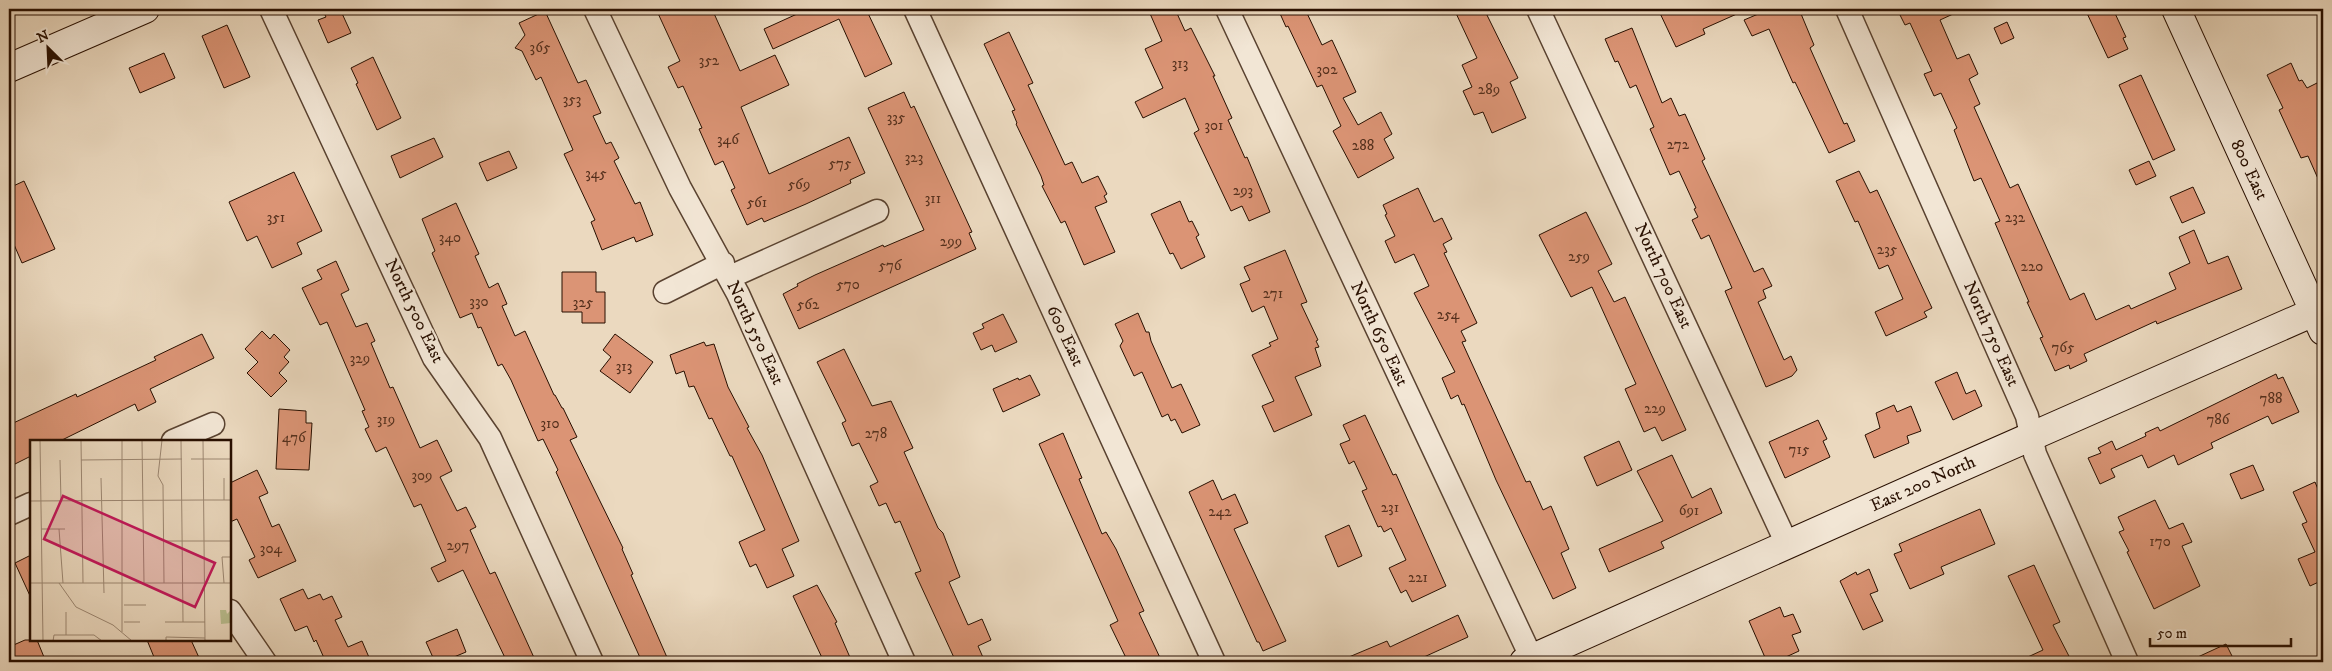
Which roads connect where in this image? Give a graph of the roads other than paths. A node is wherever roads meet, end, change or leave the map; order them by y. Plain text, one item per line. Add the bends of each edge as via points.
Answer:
1 (145, 9) edge
2 (271, 9) edge
3 (595, 9) edge
4 (915, 9) edge
5 (1227, 9) edge
6 (1847, 9) edge
7 (2176, 9) edge
8 (1545, 11) edge
9 (9, 68) edge
10 (878, 211) dead end
11 (726, 270) junction
12 (665, 292) dead end
13 (2320, 317) edge
14 (213, 424) dead end
15 (2031, 436) junction
16 (175, 440) edge
17 (30, 504) edge
18 (9, 514) edge
19 (1787, 544) junction
20 (231, 612) edge
21 (1528, 661) edge
22 (265, 662) edge
23 (592, 662) edge
24 (904, 662) edge
25 (1214, 662) edge
26 (2128, 662) edge

1 - 9 street
2 - 23 street, North 500 East via 434,358 490,438
3 - 11 street, North 550 East via 677,181
4 - 25 street, 600 East
5 - 21 street, North 650 East
6 - 15 street, North 750 East via 2027,416
7 - 13 street, 800 East
8 - 19 street, North 700 East
10 - 11 street
11 - 12 street
11 - 24 street, North 550 East
13 - 15 street, East 200 North
14 - 16 street
15 - 19 street, East 200 North
15 - 26 street, North 750 East via 2034,454
17 - 18 street
19 - 21 street, East 200 North
20 - 22 street

